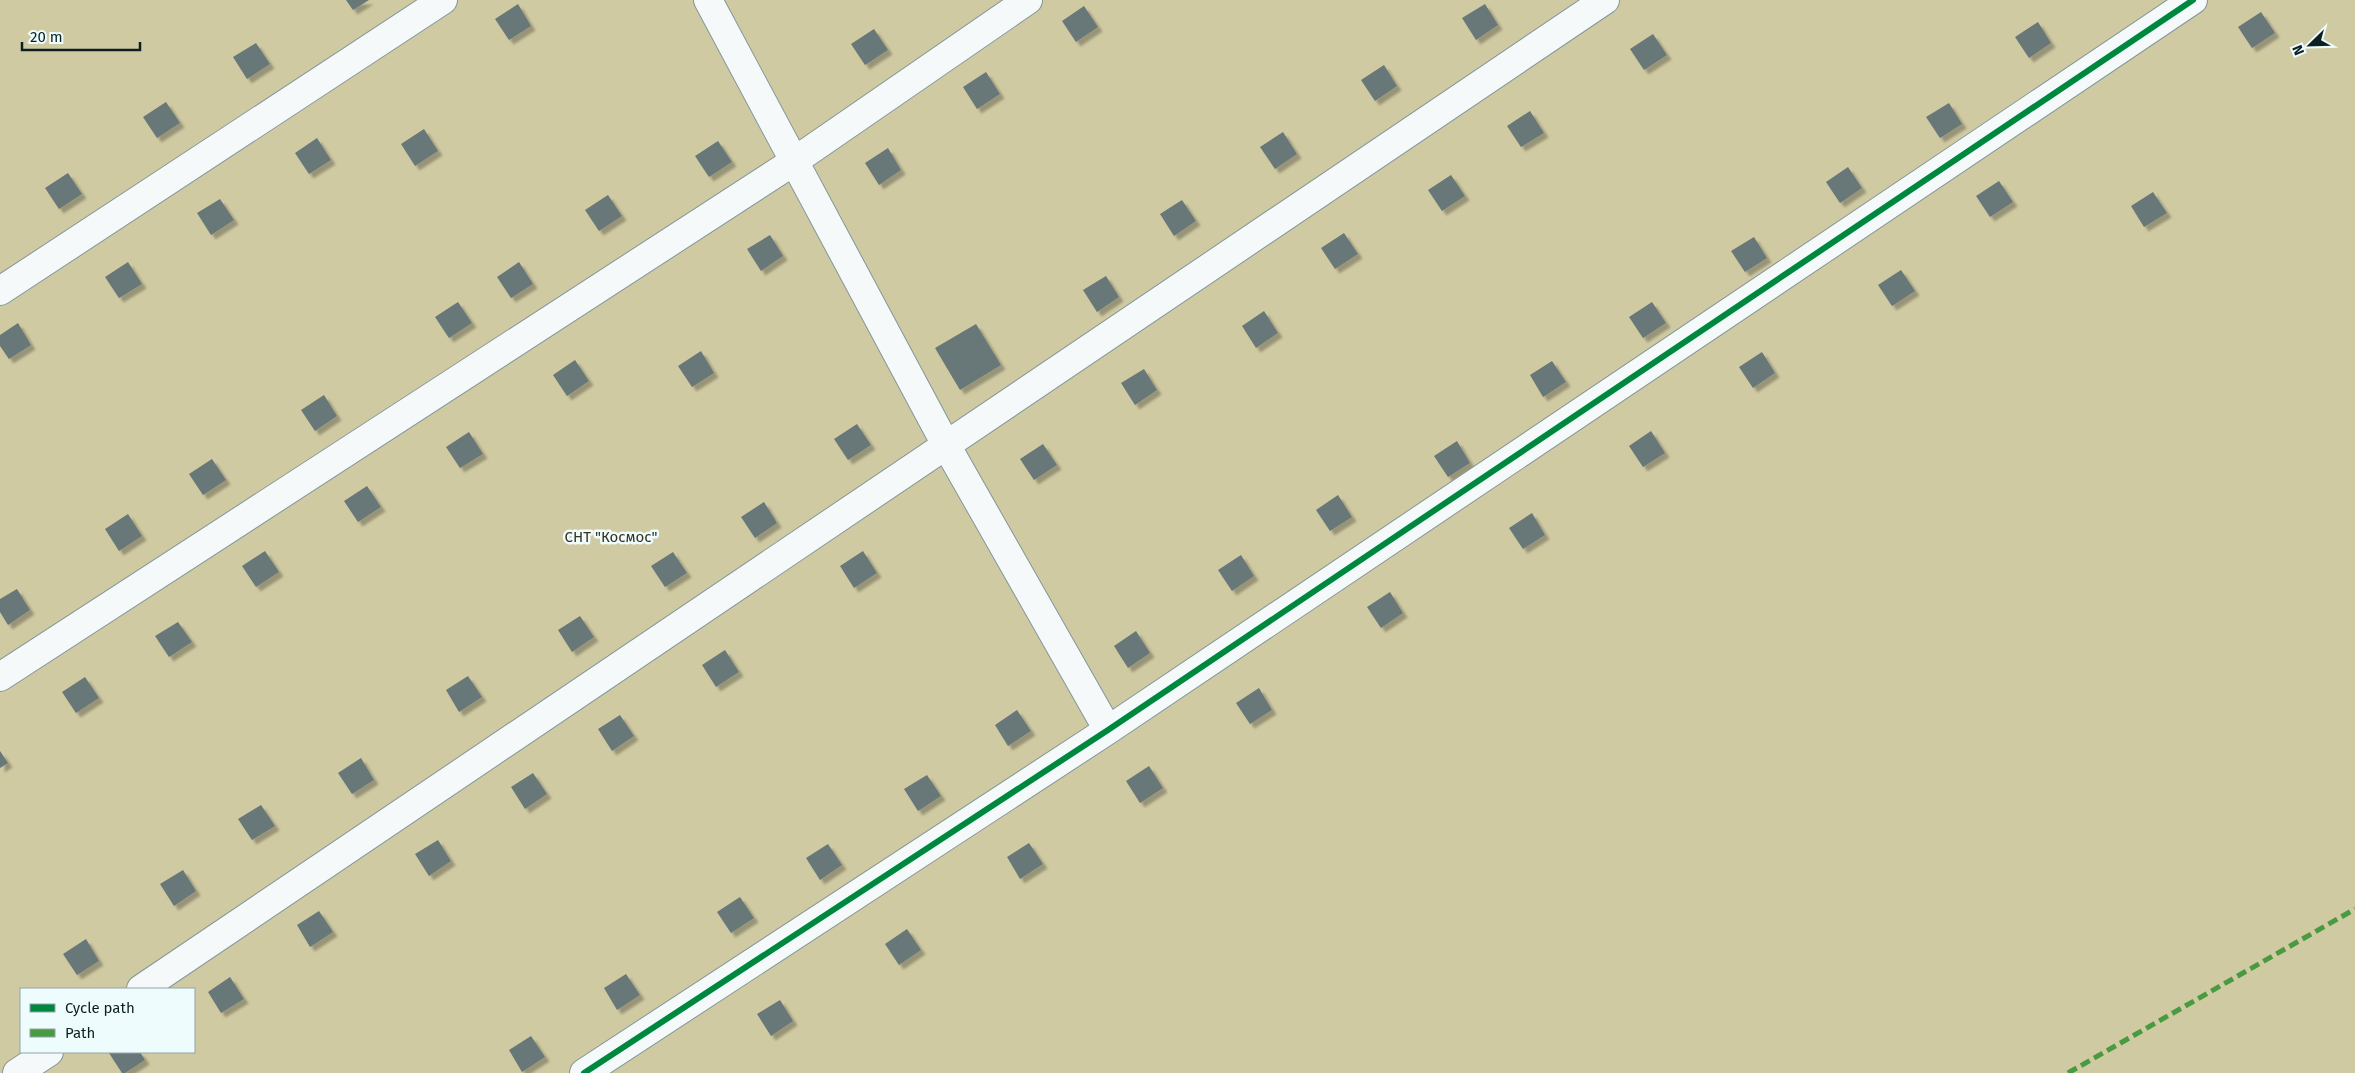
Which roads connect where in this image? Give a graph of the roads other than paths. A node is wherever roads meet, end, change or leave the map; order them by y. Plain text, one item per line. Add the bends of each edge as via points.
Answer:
1 (443, 0) edge
2 (708, 0) edge
3 (1028, 0) edge
4 (1605, 0) edge
5 (2193, 0) edge
6 (793, 162) junction
7 (0, 291) edge
8 (946, 444) junction
9 (0, 677) edge
10 (1108, 730) junction
11 (142, 988) edge
12 (47, 1053) edge
13 (17, 1073) edge
14 (584, 1073) edge

1 - 7 street
2 - 6 street
3 - 6 street
4 - 8 street
5 - 10 street
6 - 8 street
6 - 9 street
8 - 10 street
8 - 11 street
10 - 14 street
12 - 13 street

